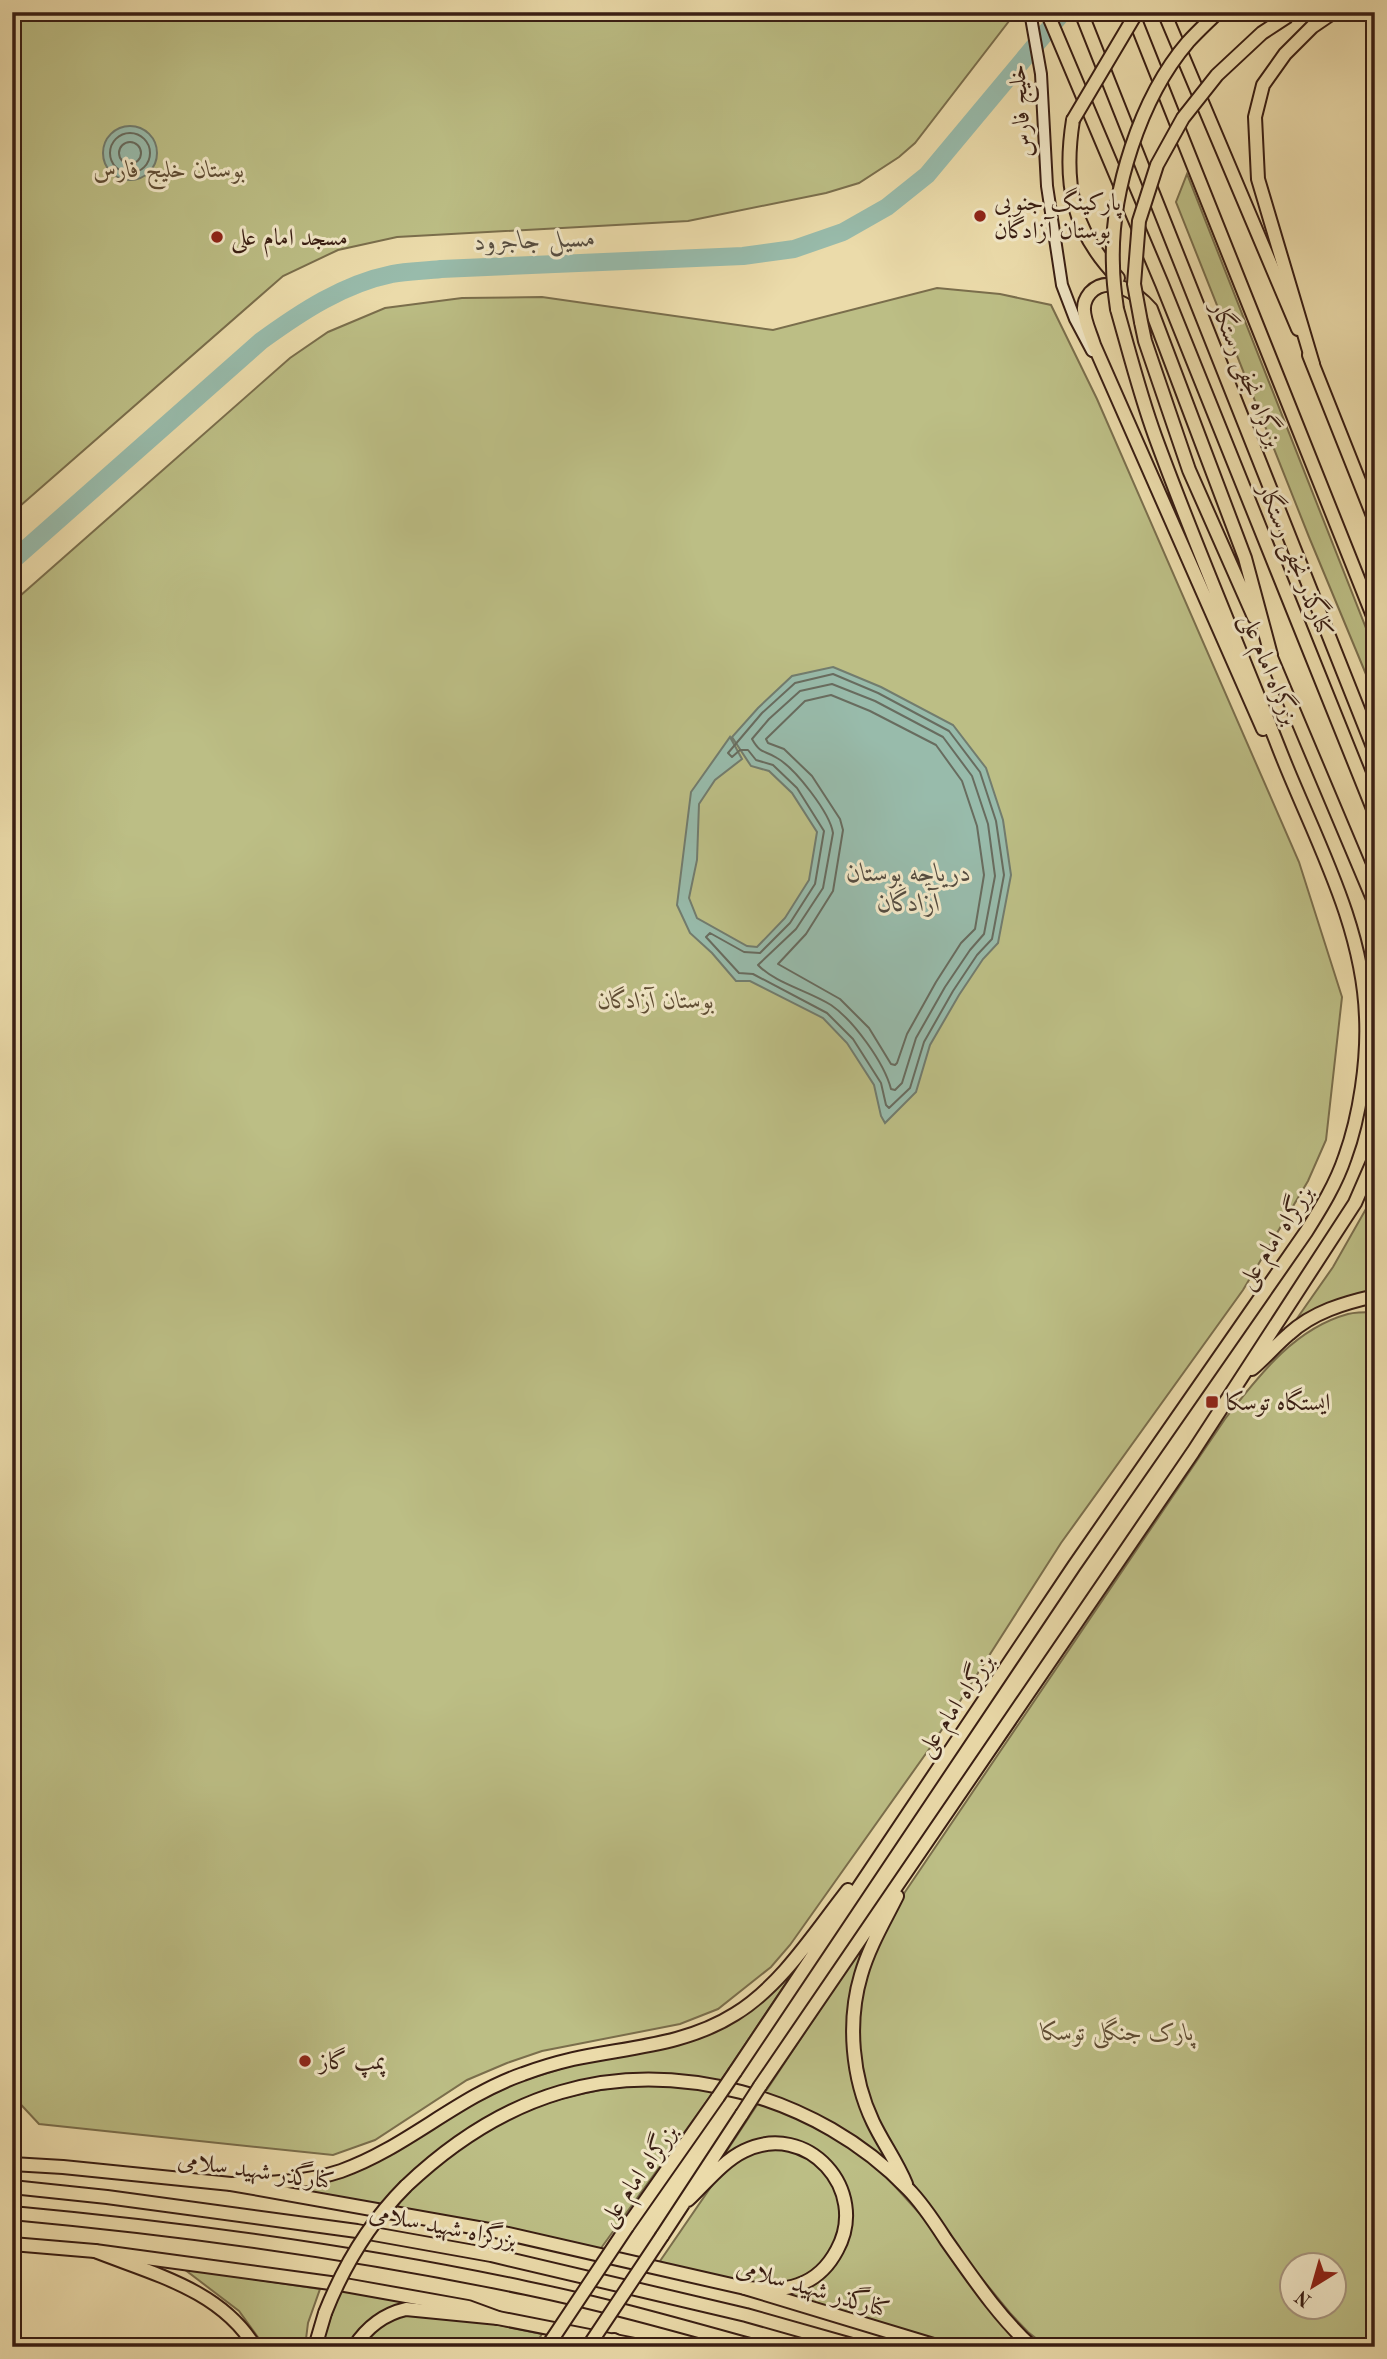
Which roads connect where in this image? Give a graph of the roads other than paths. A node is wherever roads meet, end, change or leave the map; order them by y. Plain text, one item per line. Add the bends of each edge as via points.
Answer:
1 (1030, 12) edge
2 (1134, 12) edge
3 (1164, 12) edge
4 (1218, 12) edge
5 (1334, 12) edge
6 (1047, 13) edge
7 (1082, 14) edge
8 (1293, 14) edge
9 (1130, 291) junction
10 (1313, 364) junction
11 (1119, 402) junction
12 (1375, 521) edge
13 (1375, 621) edge
14 (1271, 655) junction
15 (1375, 752) edge
16 (1305, 813) junction
17 (1375, 814) edge
18 (1375, 904) edge
19 (1375, 1157) edge
20 (1375, 1296) edge
21 (1241, 1378) junction
22 (885, 1847) junction
23 (912, 1865) junction
24 (12, 2164) edge
25 (231, 2184) junction
26 (12, 2188) edge
27 (909, 2190) junction
28 (688, 2200) junction
29 (12, 2213) edge
30 (12, 2245) edge
31 (95, 2251) junction
32 (745, 2288) junction
33 (498, 2318) junction
34 (620, 2344) edge
35 (588, 2346) edge
36 (255, 2347) edge
37 (315, 2347) edge
38 (354, 2347) edge
39 (547, 2347) edge
40 (645, 2347) edge
41 (757, 2347) edge
42 (859, 2347) edge
43 (940, 2347) edge
44 (1032, 2347) edge

1 - 11 main road, خلیج فارس via 1062,285
2 - 9 main road, bridge via 1073,120 1069,149 1074,210 1103,262
2 - 13 main road, بزرگراه نجفی رستگار
3 - 10 main road
4 - 16 main road, بزرگراه امام علی, bridge via 1187,43 1155,90 1138,128 1116,214 1112,264 1116,309 1154,434
5 - 10 main road via 1285,54 1263,85 1255,117 1258,179
6 - 17 main road, کنارگذر نجفی رستگار via 1162,284
7 - 15 main road, بزرگراه نجفی رستگار
8 - 14 main road, بزرگراه امام علی, bridge via 1262,33 1217,75 1184,118 1157,165 1139,221 1134,284 1145,341 1189,470
9 - 11 main road via 1107,285 1095,288 1083,310
9 - 14 main road via 1151,309 1165,342 1245,558
10 - 12 main road
11 - 16 main road via 1261,725
14 - 18 main road, بزرگراه امام علی
16 - 22 main road, بزرگراه امام علی via 1350,931 1366,1015 1362,1079 1341,1168 1286,1263
19 - 21 main road, بزرگراه امام علی via 1355,1203
20 - 21 main road via 1311,1318
21 - 23 main road, بزرگراه امام علی
22 - 25 main road via 777,1980 720,2023 686,2037 571,2059 519,2076 340,2171 306,2180
22 - 39 main road, بزرگراه امام علی, bridge
23 - 27 main road via 860,1976 853,2034 862,2094
23 - 28 main road, بزرگراه امام علی, bridge via 760,2086
24 - 25 main road, کنارگذر شهید سلامی
25 - 32 main road, کنارگذر شهید سلامی via 495,2231
26 - 42 main road, بزرگراه شهید سلامی via 357,2231 491,2255 746,2315
27 - 37 main road, bridge via 849,2140 767,2099 713,2085 659,2079 572,2089 513,2110 458,2142 406,2186 357,2246 338,2280
27 - 44 main road via 1001,2315
28 - 32 main road via 738,2154 766,2144 791,2145 813,2154 838,2181 847,2217 843,2240 825,2269 807,2282 786,2288
28 - 35 main road, بزرگراه امام علی, bridge
29 - 41 main road, بزرگراه شهید سلامی via 262,2241 381,2260 528,2288
30 - 31 main road
31 - 33 main road via 345,2285
31 - 36 main road via 203,2295 229,2315
32 - 43 main road, کنارگذر شهید سلامی
33 - 34 main road
33 - 38 main road via 406,2309 373,2325
34 - 40 main road

